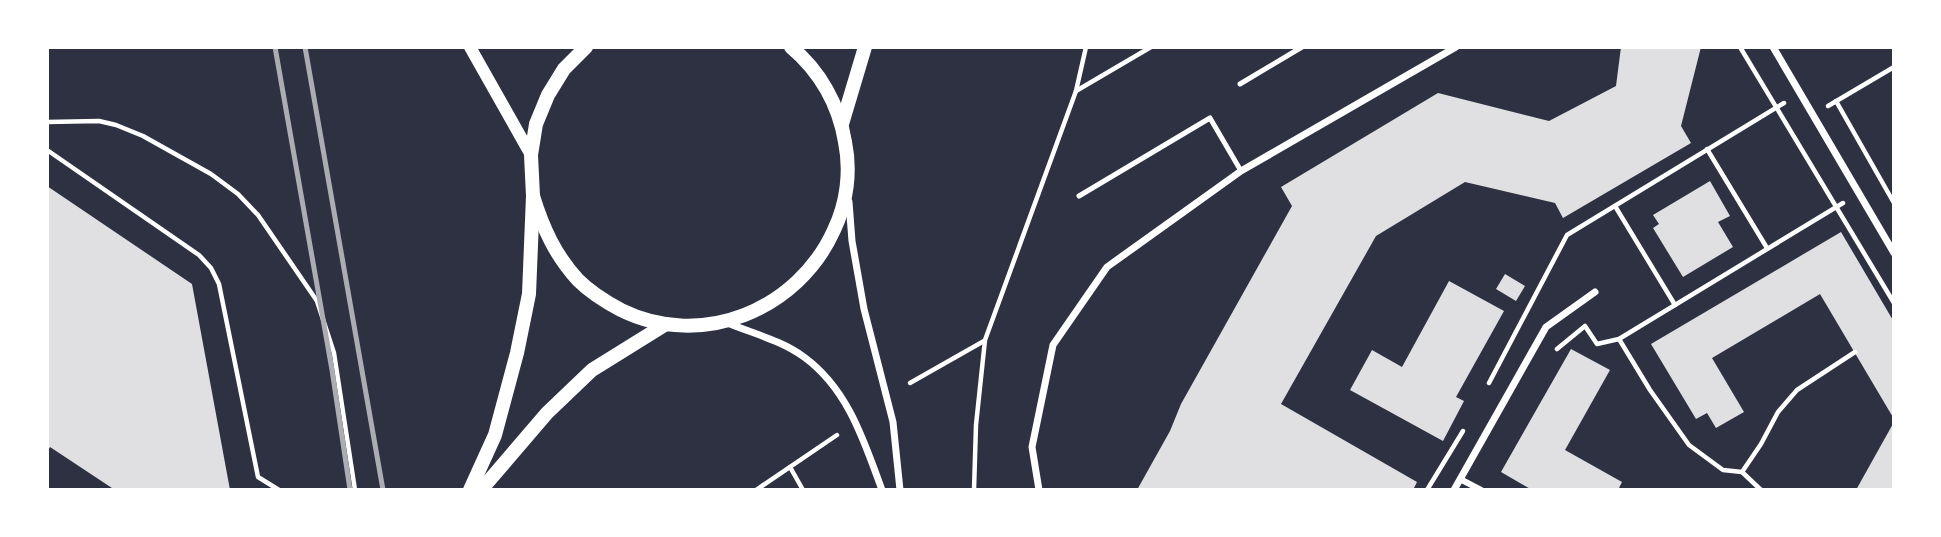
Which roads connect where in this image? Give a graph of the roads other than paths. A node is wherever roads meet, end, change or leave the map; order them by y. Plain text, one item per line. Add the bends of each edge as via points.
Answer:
1 (470, 47) edge
2 (586, 47) edge
3 (791, 47) edge
4 (865, 47) edge
5 (1302, 47) edge
6 (1456, 47) edge
7 (1773, 47) edge
8 (1240, 84) dead end
9 (842, 124) junction
10 (531, 155) junction
11 (1241, 170) junction
12 (847, 184) junction
13 (533, 196) junction
14 (1079, 196) dead end
15 (1894, 253) edge
16 (1595, 292) dead end
17 (724, 322) junction
18 (666, 324) junction
19 (1460, 479) junction
20 (470, 490) edge
21 (481, 490) edge
22 (882, 490) edge
23 (900, 490) edge
24 (1039, 490) edge
25 (1454, 490) edge
26 (1481, 490) edge

1 - 10 street
2 - 10 main road via 564,69 548,95 536,124
3 - 9 main road via 806,59 827,90
4 - 9 main road
5 - 8 lane
6 - 11 street
7 - 15 street
9 - 12 main road
10 - 13 main road
11 - 14 lane via 1210,118
11 - 24 street via 1107,267 1052,345 1032,447
12 - 17 main road via 827,247 808,273 765,306
12 - 23 street via 852,241 893,422
13 - 18 main road via 558,257 579,282 605,302
13 - 20 main road via 529,294 517,353 495,435
16 - 19 street via 1546,327
17 - 18 main road
17 - 22 street via 779,344 826,377 864,439
18 - 21 main road via 592,370 547,413
19 - 25 street
19 - 26 street

